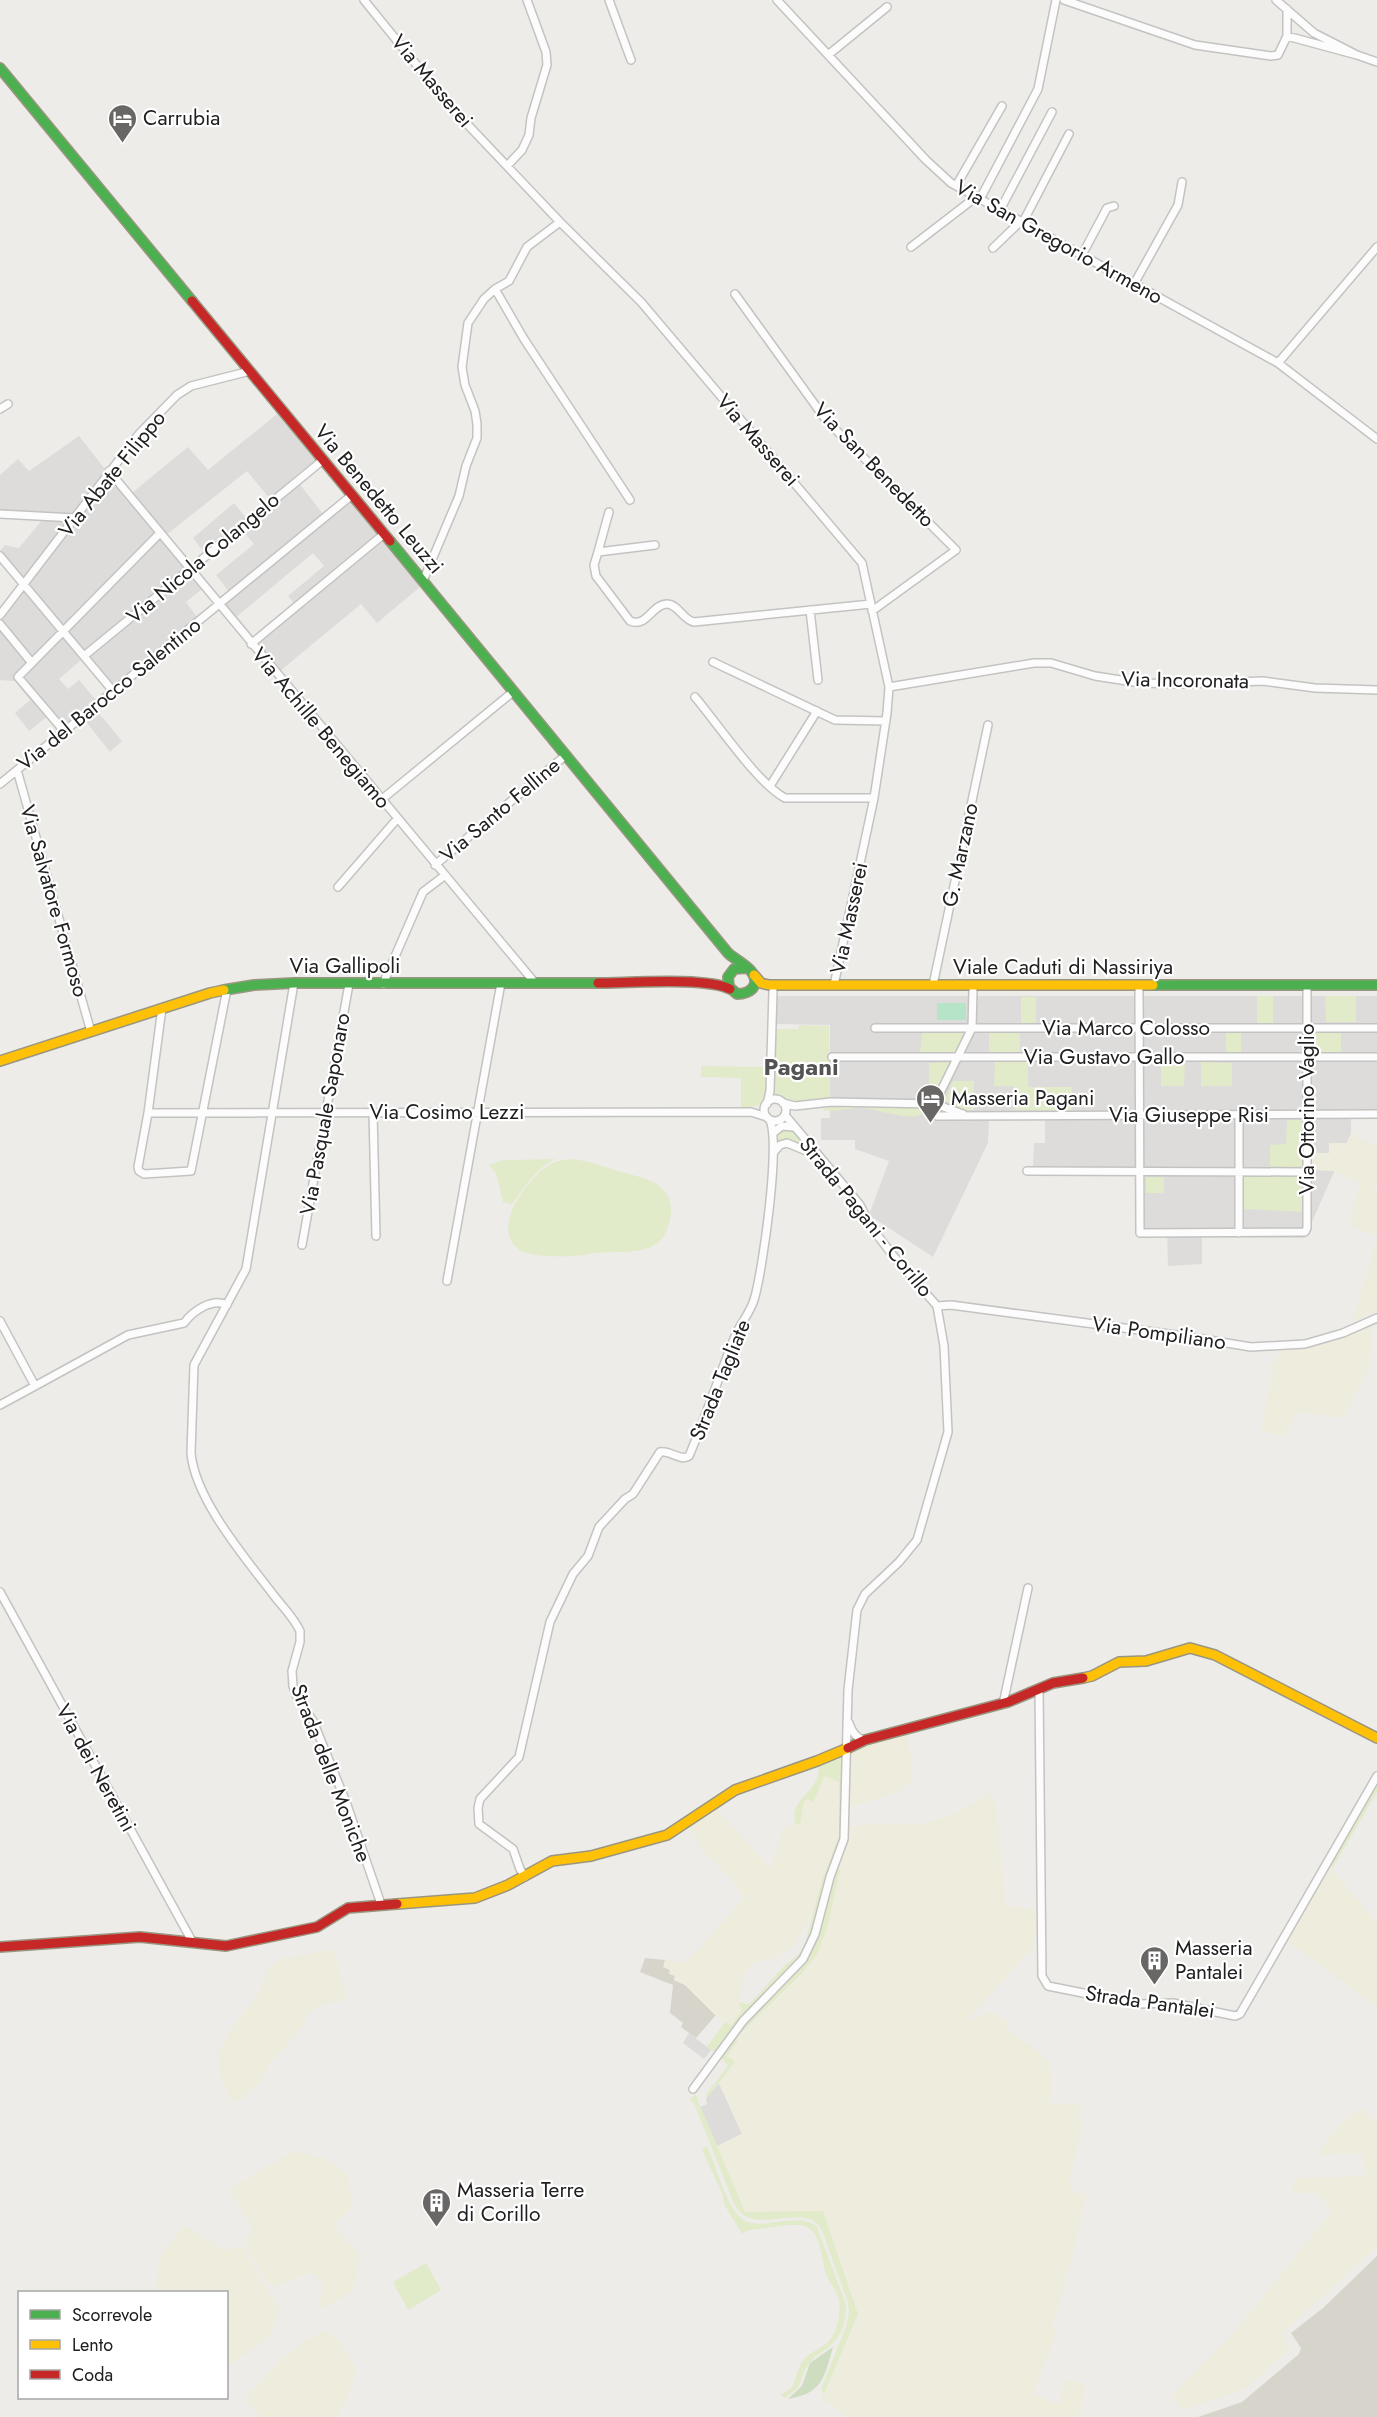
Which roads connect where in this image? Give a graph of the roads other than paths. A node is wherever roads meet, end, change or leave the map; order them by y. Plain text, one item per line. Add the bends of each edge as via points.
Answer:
1 (364, 0) edge
2 (527, 0) edge
3 (609, 0) edge
4 (777, 0) edge
5 (1056, 0) edge
6 (1064, 0) edge
7 (1276, 0) edge
8 (887, 7) dead end
9 (1287, 9) junction
10 (1287, 36) junction
11 (828, 55) junction
12 (1356, 55) junction
13 (631, 60) dead end
14 (1377, 62) edge
15 (0, 68) edge
16 (1002, 106) dead end
17 (1052, 112) dead end
18 (1069, 134) dead end
19 (507, 166) junction
20 (1182, 182) dead end
21 (956, 186) junction
22 (978, 198) junction
23 (1114, 206) dead end
24 (1000, 210) junction
25 (560, 222) junction
26 (1022, 222) junction
27 (911, 247) dead end
28 (1377, 247) edge
29 (993, 248) dead end
30 (1082, 255) junction
31 (1134, 284) junction
32 (495, 289) junction
33 (735, 294) dead end
34 (1278, 363) junction
35 (250, 371) junction
36 (8, 404) dead end
37 (0, 410) edge
38 (1377, 439) edge
39 (323, 460) junction
40 (109, 471) junction
41 (352, 495) junction
42 (630, 500) dead end
43 (609, 512) dead end
44 (0, 514) edge
45 (75, 518) junction
46 (160, 533) junction
47 (384, 534) junction
48 (655, 546) dead end
49 (598, 552) junction
50 (0, 556) edge
51 (190, 569) junction
52 (423, 581) junction
53 (24, 584) junction
54 (219, 604) junction
55 (871, 607) junction
56 (810, 610) junction
57 (0, 615) edge
58 (0, 624) edge
59 (64, 632) junction
60 (251, 644) junction
61 (84, 656) junction
62 (713, 662) dead end
63 (32, 663) junction
64 (818, 680) dead end
65 (889, 687) junction
66 (1377, 690) edge
67 (113, 691) junction
68 (514, 691) junction
69 (695, 697) dead end
70 (817, 711) junction
71 (886, 722) junction
72 (988, 725) dead end
73 (64, 731) junction
74 (566, 755) junction
75 (17, 770) junction
76 (0, 784) edge
77 (770, 786) junction
78 (874, 798) junction
79 (381, 800) junction
80 (397, 819) junction
81 (435, 865) junction
82 (444, 876) junction
83 (338, 887) dead end
84 (729, 954) junction
85 (749, 971) junction
86 (730, 972) junction
87 (294, 983) junction
88 (501, 983) junction
89 (535, 983) junction
90 (701, 983) junction
91 (349, 984) junction
92 (383, 984) junction
93 (834, 985) junction
94 (933, 985) junction
95 (1377, 985) edge
96 (227, 989) junction
97 (730, 989) junction
98 (1307, 990) junction
99 (1377, 990) edge
100 (773, 991) junction
101 (973, 991) junction
102 (1138, 991) junction
103 (749, 992) junction
104 (162, 1008) junction
105 (875, 1028) dead end
106 (972, 1028) junction
107 (1139, 1028) junction
108 (1307, 1028) junction
109 (1377, 1028) edge
110 (91, 1032) junction
111 (832, 1057) dead end
112 (1139, 1057) junction
113 (1306, 1057) junction
114 (1377, 1057) edge
115 (958, 1058) junction
116 (0, 1061) edge
117 (769, 1103) junction
118 (783, 1103) junction
119 (935, 1104) junction
120 (799, 1106) junction
121 (373, 1112) junction
122 (478, 1112) junction
123 (745, 1112) junction
124 (148, 1113) junction
125 (203, 1113) junction
126 (271, 1113) junction
127 (326, 1113) junction
128 (785, 1114) junction
129 (1139, 1114) junction
130 (1306, 1114) junction
131 (1377, 1114) edge
132 (966, 1115) junction
133 (1239, 1115) junction
134 (768, 1118) junction
135 (778, 1121) junction
136 (794, 1127) junction
137 (774, 1133) junction
138 (774, 1152) junction
139 (818, 1157) junction
140 (1027, 1171) dead end
141 (1140, 1172) junction
142 (1239, 1172) junction
143 (1306, 1172) junction
144 (1239, 1233) junction
145 (376, 1236) dead end
146 (302, 1245) dead end
147 (447, 1281) dead end
148 (227, 1305) junction
149 (937, 1306) junction
150 (1377, 1318) edge
151 (0, 1321) edge
152 (35, 1386) junction
153 (0, 1405) edge
154 (1028, 1588) dead end
155 (0, 1592) edge
156 (1039, 1689) junction
157 (1003, 1704) junction
158 (847, 1712) junction
159 (1377, 1738) edge
160 (865, 1740) junction
161 (847, 1747) junction
162 (1377, 1776) edge
163 (525, 1877) junction
164 (381, 1904) junction
165 (193, 1943) junction
166 (0, 1947) edge
167 (693, 2089) dead end

1 - 19 street, Via Masserei via 450,106
2 - 19 street via 547,65 529,135
3 - 13 street
4 - 11 street, Via San Gregorio Armeno
5 - 22 street via 1038,89
6 - 10 street via 1195,45 1271,56 1278,55
7 - 9 street
8 - 11 street
9 - 10 street
9 - 12 street via 1314,33
10 - 12 street
11 - 21 street, Via San Gregorio Armeno via 926,160
12 - 14 street
15 - 35 street, Via Benedetto Leuzzi
16 - 21 street
17 - 24 street
18 - 26 street
19 - 25 street, Via Masserei
20 - 31 street via 1178,205
21 - 22 street, Via San Gregorio Armeno
22 - 24 street, Via San Gregorio Armeno
22 - 27 street
23 - 30 street via 1107,208
24 - 26 street, Via San Gregorio Armeno
25 - 32 street via 532,242 509,281
25 - 55 street, Via Masserei via 641,302 862,563
26 - 29 street
26 - 30 street, Via San Gregorio Armeno
28 - 34 street
30 - 31 street, Via San Gregorio Armeno
31 - 34 street, Via San Gregorio Armeno
32 - 42 street
32 - 52 street via 468,323 462,367 475,411 477,438 459,496
33 - 55 street, Via San Benedetto via 826,420 956,550
34 - 38 street, Via San Gregorio Armeno
35 - 39 street, Via Benedetto Leuzzi
35 - 40 street, Via Abate Filippo via 185,389 139,434
36 - 37 street
39 - 41 street, Via Benedetto Leuzzi
39 - 51 street, Via Nicola Colangelo
40 - 45 street, Via Abate Filippo
40 - 46 street, Via Achille Benegiamo
41 - 47 street, Via Benedetto Leuzzi
41 - 54 street, Via del Barocco Salentino
43 - 49 street
44 - 45 street
45 - 53 street, Via Abate Filippo
46 - 51 street, Via Achille Benegiamo
46 - 59 street
47 - 52 street, Via Benedetto Leuzzi
47 - 60 street
48 - 49 street
49 - 56 street via 596,576 634,622 643,620 659,606 670,604 694,622
50 - 53 street
51 - 54 street, Via Achille Benegiamo
51 - 61 street, Via Nicola Colangelo
52 - 68 street, Via Benedetto Leuzzi
53 - 57 street, Via Abate Filippo
53 - 59 street
54 - 60 street, Via Achille Benegiamo
54 - 67 street, Via del Barocco Salentino
55 - 56 street
55 - 65 street, Via Masserei
56 - 64 street
58 - 63 street
59 - 61 street
59 - 63 street
60 - 79 street, Via Achille Benegiamo
61 - 67 street
62 - 70 street
63 - 73 street via 18,677
65 - 66 street, Via Incoronata via 1051,663 1095,676 1140,683 1255,681
65 - 71 street, Via Masserei
67 - 73 street, Via del Barocco Salentino
68 - 74 street, Via Benedetto Leuzzi
68 - 79 street
69 - 77 street
70 - 71 street via 835,720
70 - 77 street
71 - 78 street, Via Masserei
72 - 94 street, G. Marzano
73 - 75 street, Via del Barocco Salentino
74 - 81 street, Via Santo Felline
74 - 84 street, Via Benedetto Leuzzi
75 - 76 street, Via del Barocco Salentino
75 - 110 street, Via Salvatore Formoso
77 - 78 street via 785,798
78 - 93 street, Via Masserei
79 - 80 street, Via Achille Benegiamo
80 - 81 street, Via Achille Benegiamo
80 - 83 street
81 - 82 street, Via Achille Benegiamo
82 - 89 street, Via Achille Benegiamo
82 - 92 street via 423,892
84 - 85 street, Via Benedetto Leuzzi
84 - 86 street, Via Benedetto Leuzzi
85 - 86 street, Via Gallipoli via 737,968
85 - 93 street, Viale Caduti di Nassiriya via 760,983 769,985
85 - 103 street via 754,984
86 - 90 street, Via Gallipoli via 719,980
86 - 97 street
87 - 91 street, Via Gallipoli
87 - 96 street, Via Gallipoli
87 - 126 street, Strada delle Moniche
88 - 89 street, Via Gallipoli
88 - 92 street, Via Gallipoli
88 - 122 street
89 - 90 street, Via Gallipoli
90 - 97 street, Via Gallipoli
91 - 92 street, Via Gallipoli
91 - 127 street, Via Pasquale Saponaro
93 - 94 street, Viale Caduti di Nassiriya
94 - 95 street, Viale Caduti di Nassiriya
96 - 104 street, Via Gallipoli
96 - 125 street
97 - 103 street, Via Gallipoli via 740,994
98 - 99 street, Viale Caduti di Nassiriya
98 - 102 street, Viale Caduti di Nassiriya
98 - 108 street, Via Ottorino Vaglio
100 - 101 street, Viale Caduti di Nassiriya
100 - 103 street, Viale Caduti di Nassiriya
100 - 117 street
101 - 102 street, Viale Caduti di Nassiriya
101 - 106 street
102 - 107 street
104 - 110 street, Via Gallipoli
104 - 124 street
105 - 106 street, Via Marco Colosso
106 - 107 street, Via Marco Colosso
106 - 115 street
107 - 108 street, Via Marco Colosso
107 - 112 street
108 - 109 street, Via Marco Colosso
108 - 113 street, Via Ottorino Vaglio
110 - 116 street, Via Gallipoli
111 - 115 street, Via Gustavo Gallo
112 - 113 street, Via Gustavo Gallo
112 - 115 street, Via Gustavo Gallo
112 - 129 street
113 - 114 street, Via Gustavo Gallo
113 - 130 street, Via Ottorino Vaglio
115 - 119 street
117 - 118 street
117 - 123 street, Via Cosimo Lezzi
117 - 134 street
118 - 120 street, Via Giuseppe Risi
118 - 128 street, Strada Pagani - Corillo
119 - 120 street, Via Giuseppe Risi via 830,1102
119 - 132 street, Via Giuseppe Risi
119 - 132 street, Via Giuseppe Risi via 933,1114
120 - 128 street, Via Giuseppe Risi
121 - 122 street, Via Cosimo Lezzi
121 - 127 street, Via Cosimo Lezzi
121 - 145 street
122 - 123 street, Via Cosimo Lezzi
122 - 147 street
123 - 134 street, Via Cosimo Lezzi
124 - 125 street, Via Cosimo Lezzi
124 - 125 street via 138,1167 144,1174 191,1171
125 - 126 street, Via Cosimo Lezzi
126 - 127 street, Via Cosimo Lezzi
126 - 148 street, Strada delle Moniche via 246,1269
127 - 146 street, Via Pasquale Saponaro
128 - 135 street, Strada Pagani - Corillo
128 - 136 street, Strada Pagani - Corillo
129 - 132 street, Via Giuseppe Risi
129 - 133 street, Via Giuseppe Risi
129 - 141 street
130 - 131 street, Via Giuseppe Risi
130 - 133 street, Via Giuseppe Risi
130 - 143 street, Via Ottorino Vaglio
133 - 142 street
134 - 135 street, Strada Pagani - Corillo
134 - 137 street, Strada Tagliate
135 - 136 street, Strada Pagani - Corillo
136 - 137 street via 782,1126
136 - 139 street, Strada Pagani - Corillo
137 - 138 street, Strada Tagliate
138 - 139 street via 787,1143
138 - 163 street, Strada Tagliate via 754,1298 738,1329 689,1456 660,1452 633,1494 599,1527 588,1556 573,1574 550,1622 519,1757 480,1799 479,1824 513,1849
139 - 149 street, Strada Pagani - Corillo via 860,1205 884,1245
140 - 141 street
141 - 142 street
141 - 144 street via 1140,1233
142 - 143 street
142 - 144 street
143 - 144 street, Via Ottorino Vaglio via 1307,1228 1300,1233
148 - 152 street via 209,1304 184,1323 128,1335
148 - 164 street, Strada delle Moniche via 194,1365 192,1466 221,1523 300,1631 293,1686 313,1721 346,1802
149 - 150 street, Via Pompiliano via 1184,1335 1251,1347 1305,1344
149 - 158 street, Strada Pagani - Corillo via 944,1346 948,1432 917,1540 861,1601 853,1629
151 - 152 street
152 - 153 street
154 - 157 street
155 - 165 street, Via dei Neretini
156 - 157 street
156 - 159 street via 1066,1679 1092,1676 1119,1662 1146,1661 1194,1648
156 - 162 street, Strada Pantalei via 1042,1976 1048,1986 1138,2004 1173,2003 1240,2014
157 - 160 street
158 - 160 street via 854,1734
158 - 161 street, Strada Pagani - Corillo
160 - 161 street
161 - 163 street via 730,1792 682,1827 660,1837 591,1856 552,1861
161 - 167 street, Strada Pagani - Corillo via 844,1839 809,1950 743,2021
163 - 164 street via 475,1898
164 - 165 street via 348,1908 318,1927 274,1937 226,1946
165 - 166 street via 140,1937

